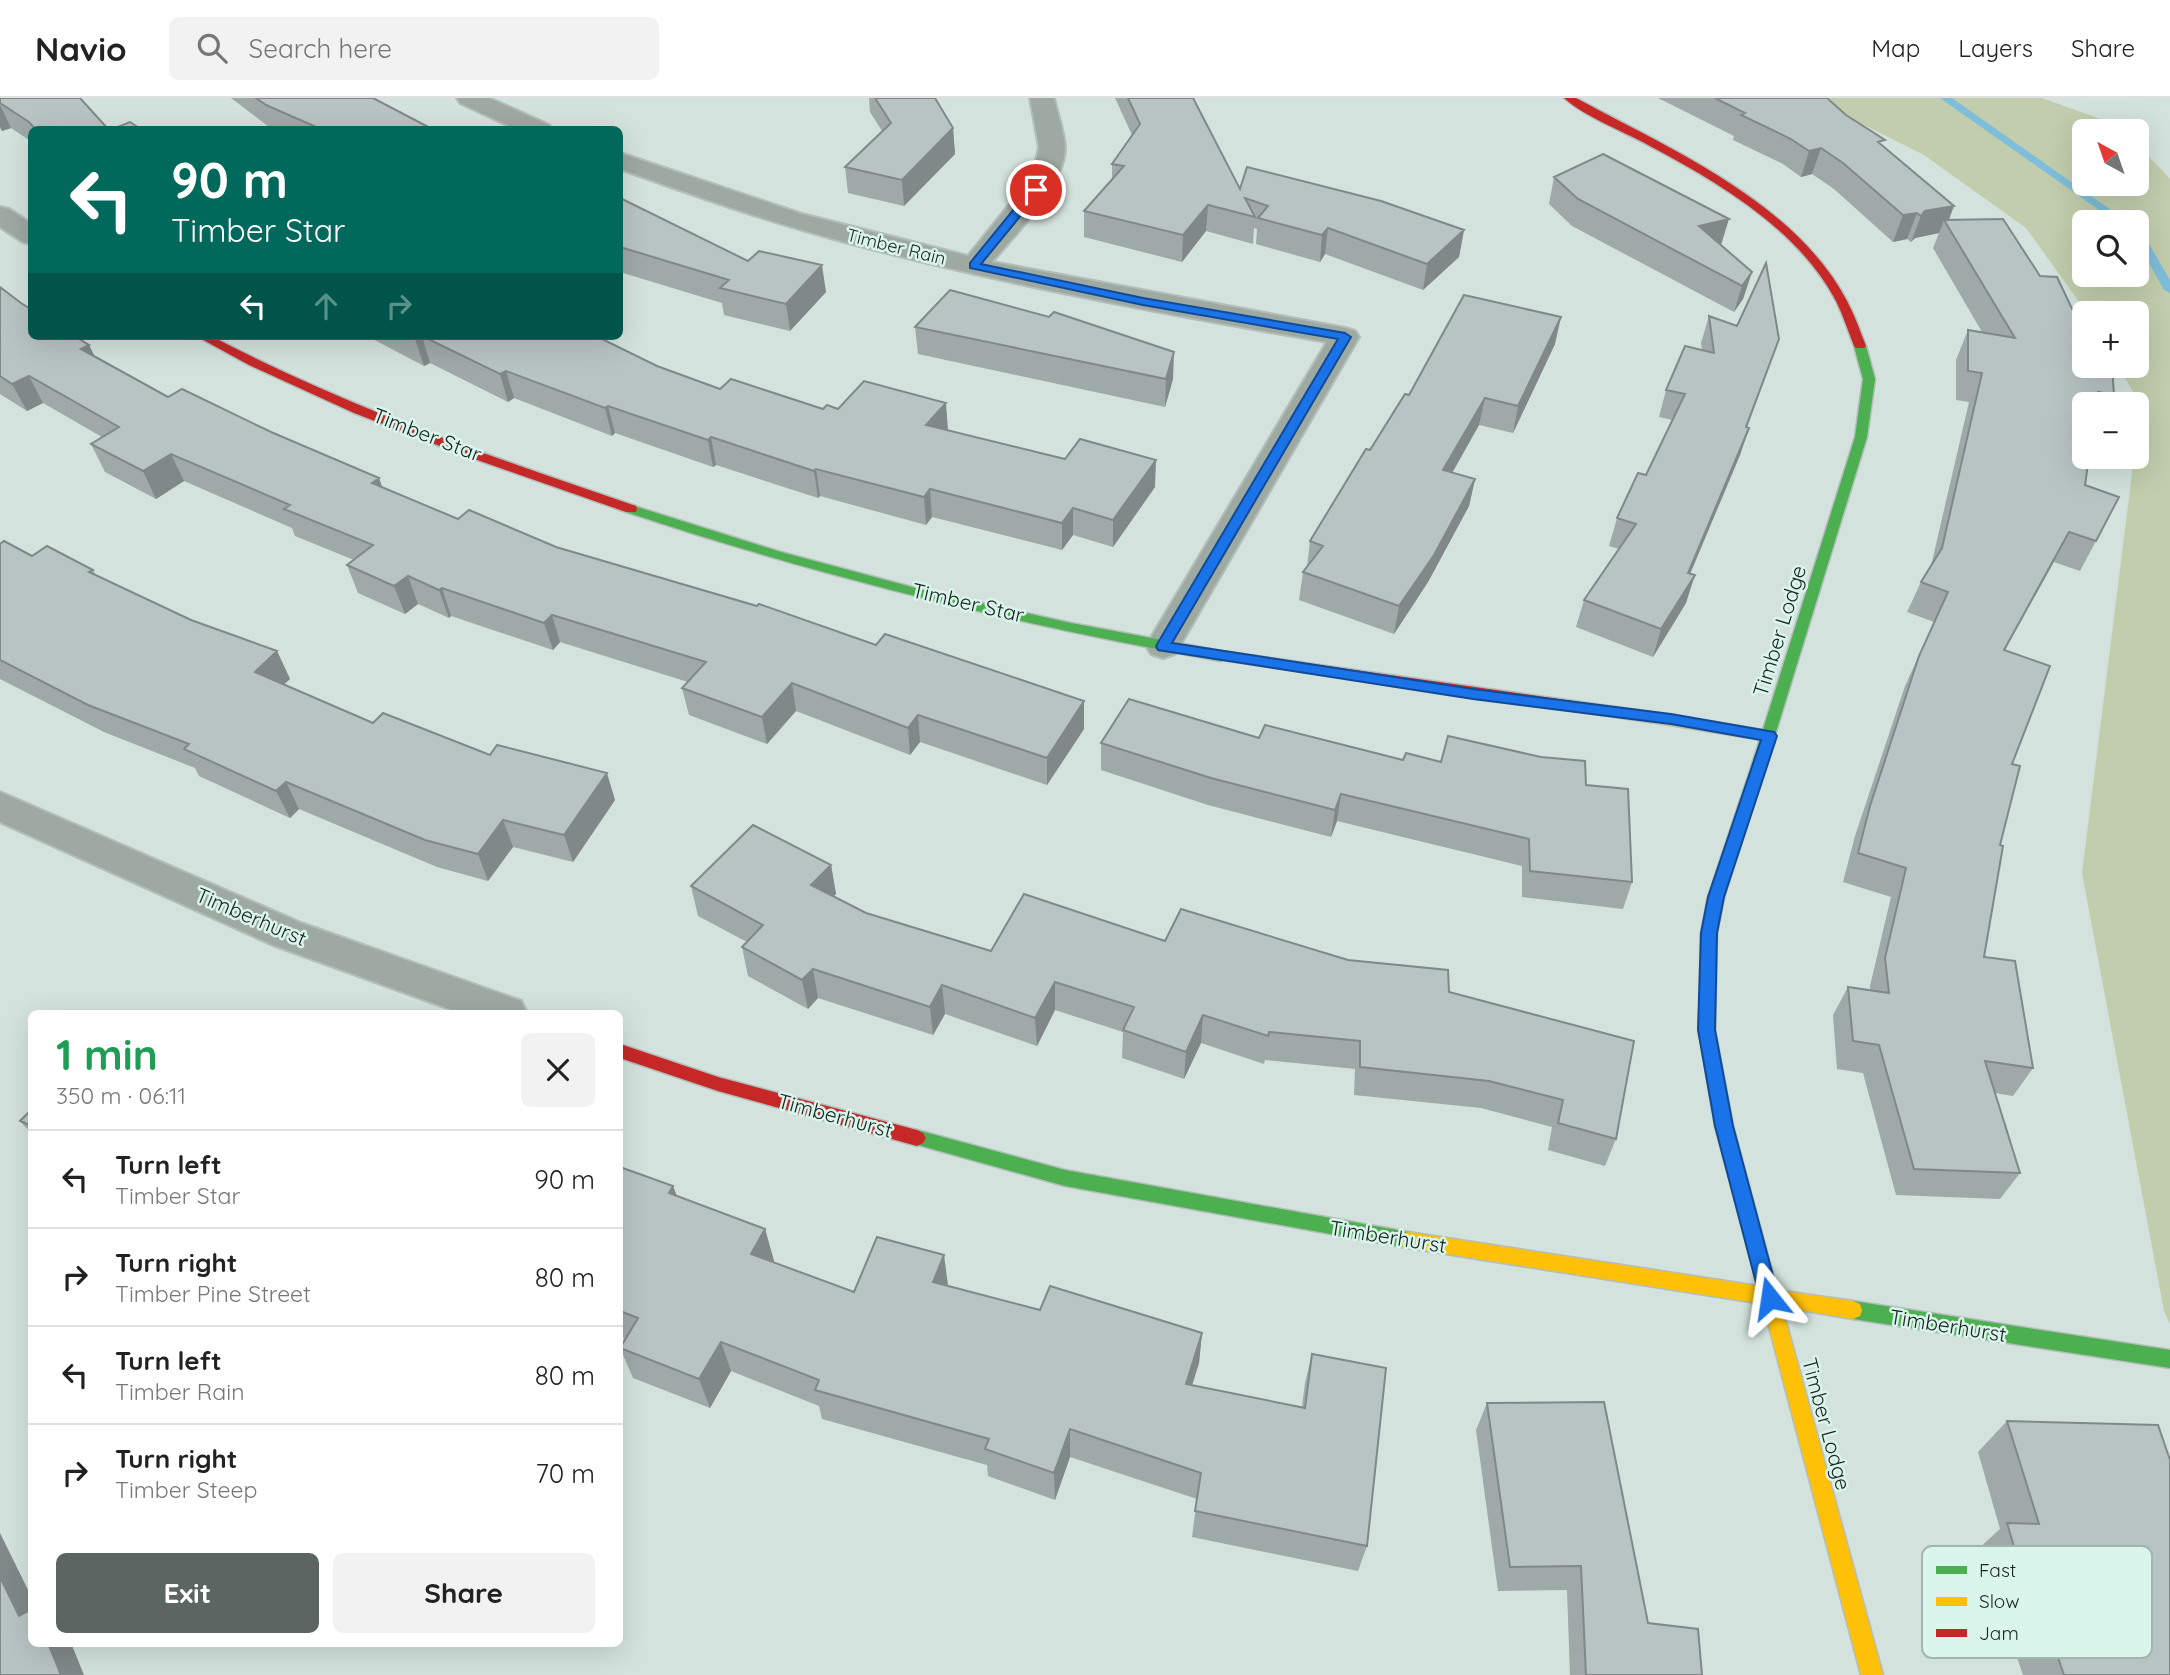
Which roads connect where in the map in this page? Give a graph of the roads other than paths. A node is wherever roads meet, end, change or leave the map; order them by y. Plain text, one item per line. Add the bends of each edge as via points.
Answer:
1 (468, 98) edge
2 (1042, 98) edge
3 (1569, 98) edge
4 (531, 126) edge
5 (623, 162) edge
6 (0, 215) edge
7 (28, 233) edge
8 (974, 266) junction
9 (210, 340) edge
10 (1163, 646) junction
11 (1769, 736) junction
12 (0, 806) edge
13 (499, 1010) edge
14 (623, 1052) edge
15 (1770, 1298) junction
16 (2170, 1359) edge
17 (1872, 1675) edge

1 - 4 street
2 - 8 street via 1052,147 1046,175
3 - 11 street, Timber Lodge via 1689,165 1766,215 1811,255 1853,324 1868,379 1861,437
5 - 8 street, Timber Rain via 851,236
6 - 7 street
8 - 10 street, Timber Rain via 1143,302 1345,337
9 - 10 street, Timber Star via 343,403 549,482 800,562 943,599
10 - 11 street, Timber Star
11 - 15 street, Timber Lodge via 1716,897 1709,933 1707,1030 1724,1126
12 - 13 street, Timberhurst via 287,934
14 - 15 street, Timberhurst via 718,1084 1065,1178 1347,1231
15 - 16 street, Timberhurst
15 - 17 street, Timber Lodge

